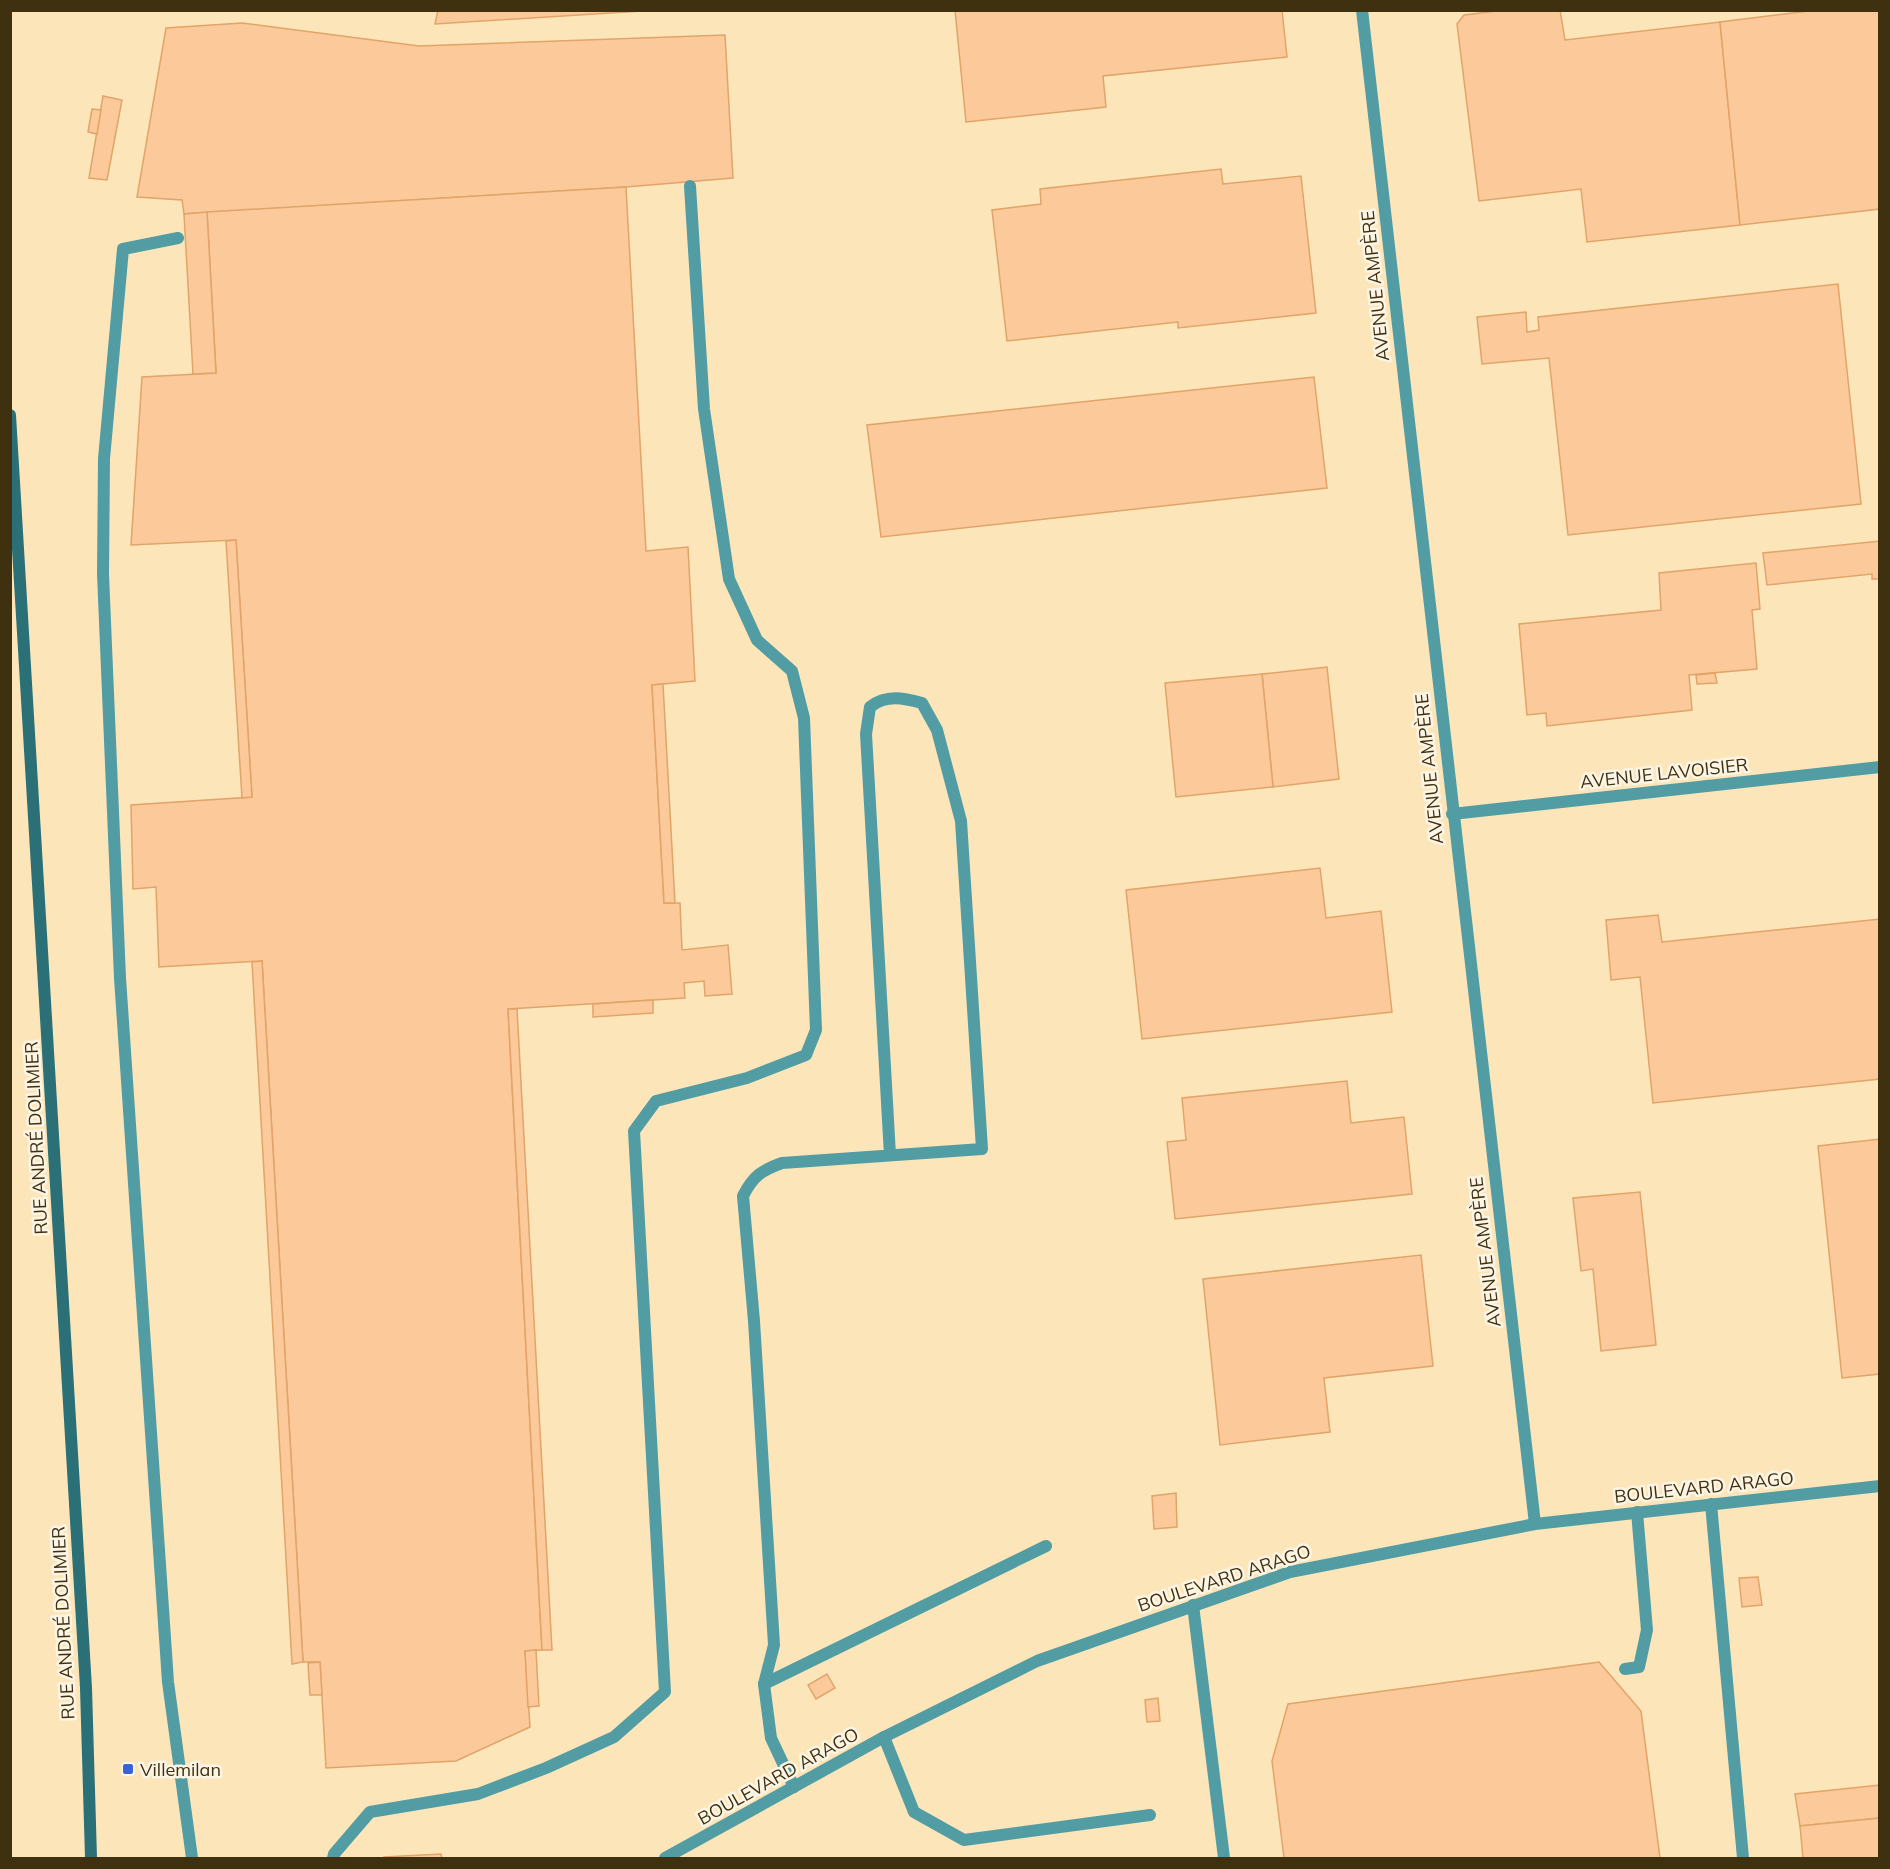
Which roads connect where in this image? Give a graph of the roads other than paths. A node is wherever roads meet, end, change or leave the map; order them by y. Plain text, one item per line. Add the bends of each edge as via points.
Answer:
1 (1362, 10) edge
2 (690, 186) dead end
3 (177, 238) dead end
4 (10, 416) edge
5 (1880, 767) edge
6 (1452, 814) junction
7 (890, 1155) junction
8 (1880, 1485) edge
9 (1710, 1504) junction
10 (1637, 1512) junction
11 (1535, 1524) junction
12 (1046, 1546) dead end
13 (1193, 1605) junction
14 (1625, 1669) dead end
15 (764, 1684) junction
16 (884, 1737) junction
17 (794, 1787) junction
18 (1150, 1815) dead end
19 (91, 1858) edge
20 (192, 1858) edge
21 (333, 1858) edge
22 (665, 1858) edge
23 (1224, 1858) edge
24 (1743, 1858) edge

1 - 6 street, AVENUE AMPÈRE
2 - 21 street via 705,409 729,579 757,640 792,671 804,718 816,1030 806,1054 747,1078 656,1101 634,1131 665,1692 614,1737 546,1768 478,1794 370,1812
3 - 20 street via 123,249 104,459 103,574 120,978 168,1670
4 - 19 street, RUE ANDRÉ DOLIMIER via 86,1688
5 - 6 street, AVENUE LAVOISIER
6 - 11 street, AVENUE AMPÈRE
7 - 7 street via 982,1149 961,821 937,730 922,703 903,698 878,701 870,707 866,734
7 - 15 street via 782,1163 763,1170 742,1196 754,1321 774,1645
8 - 9 street, BOULEVARD ARAGO
9 - 10 street, BOULEVARD ARAGO
9 - 24 street
10 - 11 street, BOULEVARD ARAGO
10 - 14 street via 1647,1630 1639,1667
11 - 13 street, BOULEVARD ARAGO via 1290,1572
12 - 15 street
13 - 16 street, BOULEVARD ARAGO via 1037,1661
13 - 23 street
15 - 17 street via 771,1738
16 - 17 street, BOULEVARD ARAGO
16 - 18 street via 914,1812 964,1840
17 - 22 street, BOULEVARD ARAGO

